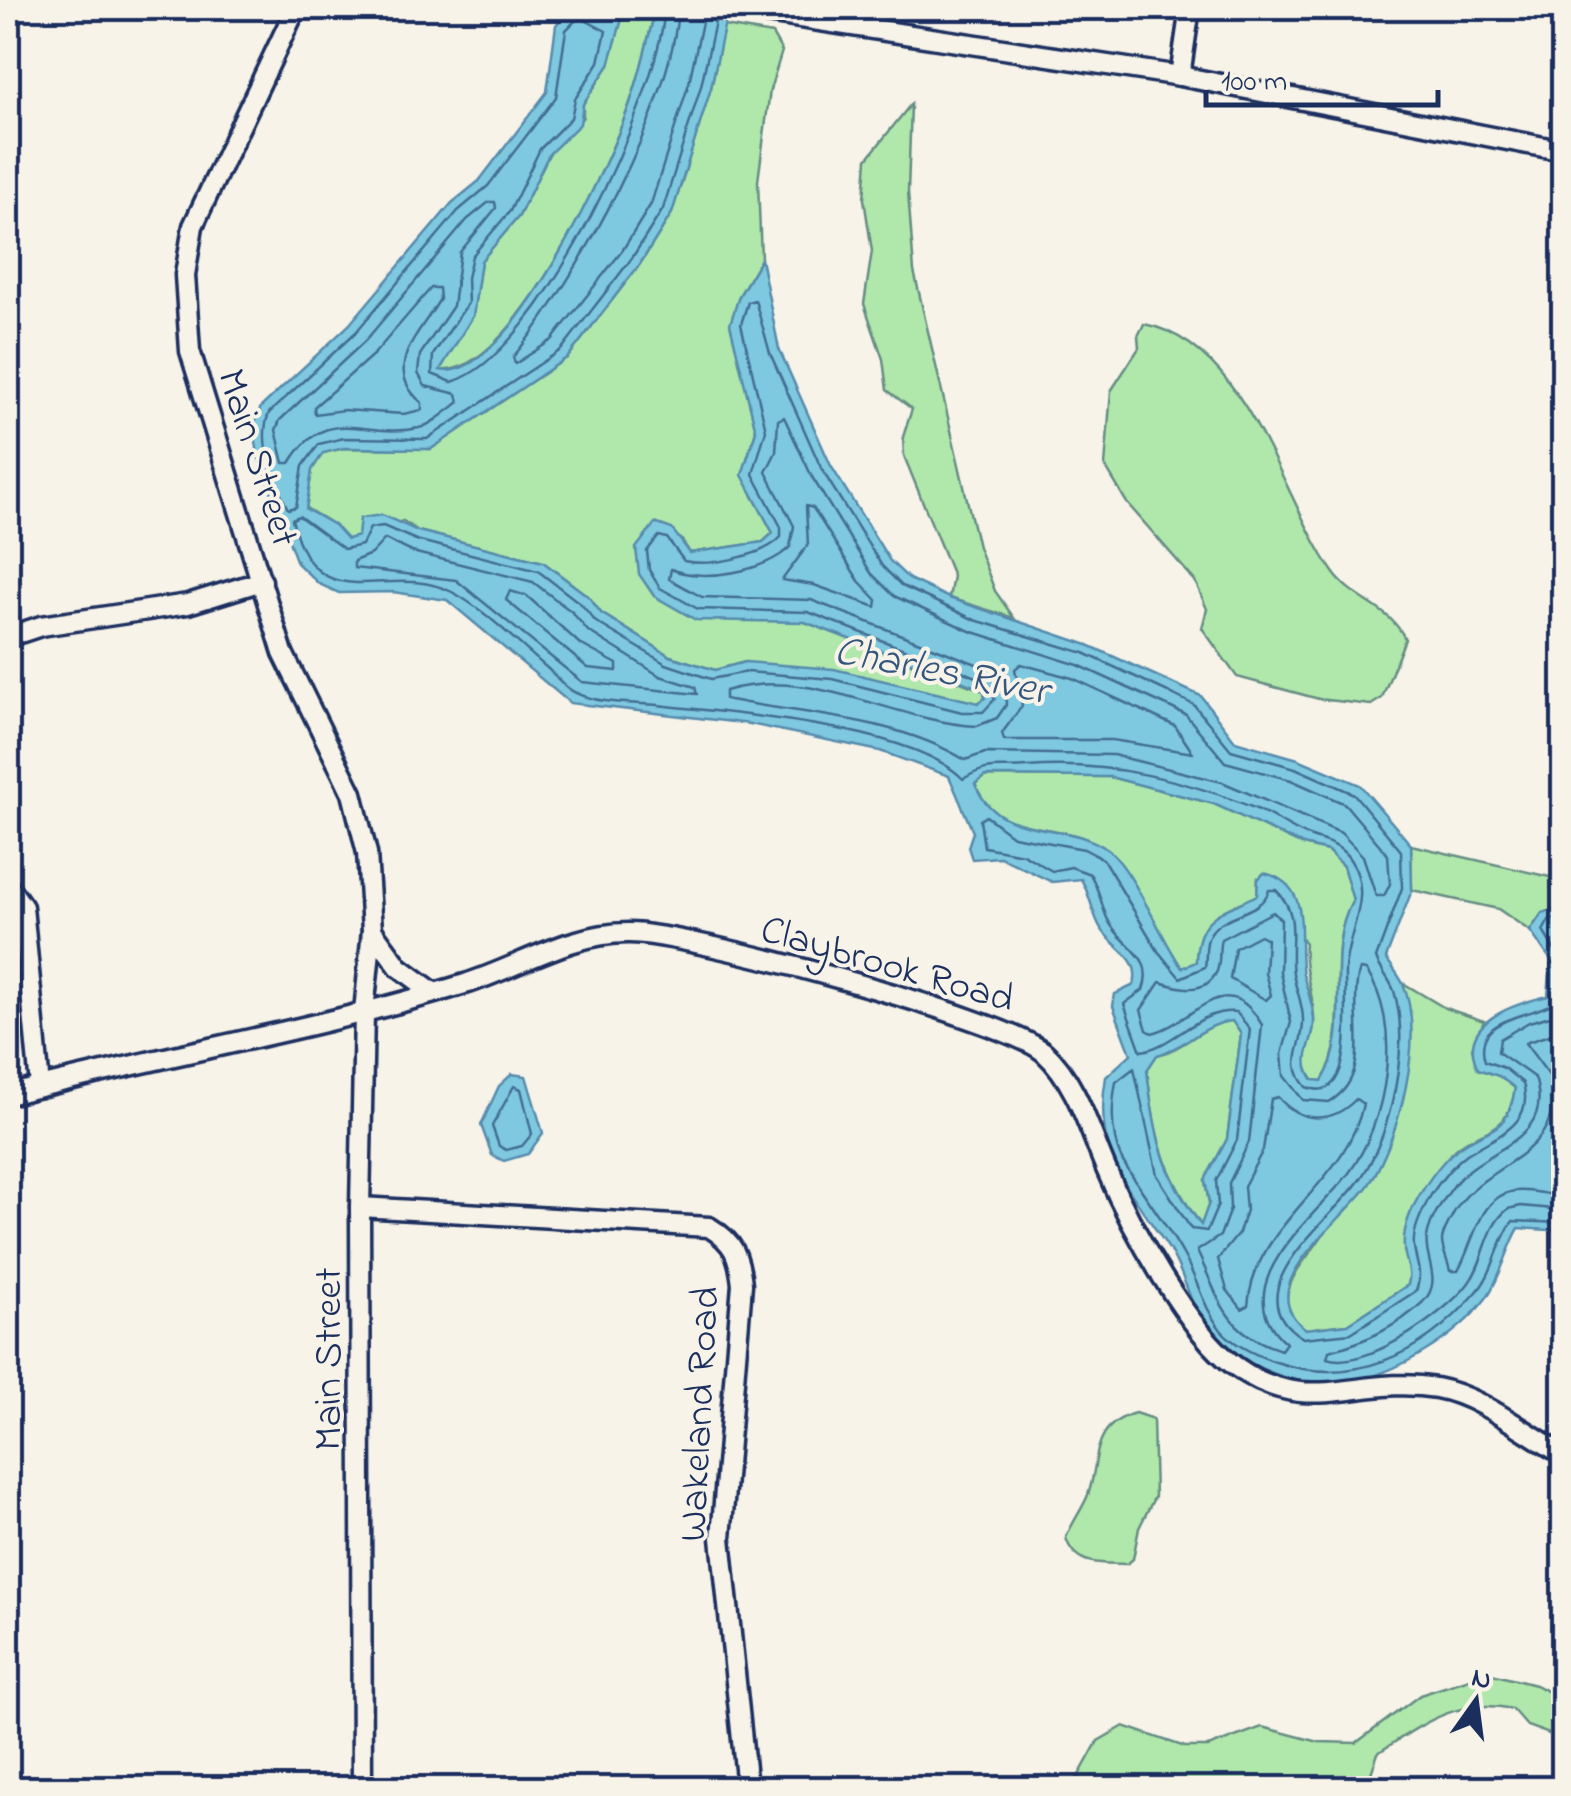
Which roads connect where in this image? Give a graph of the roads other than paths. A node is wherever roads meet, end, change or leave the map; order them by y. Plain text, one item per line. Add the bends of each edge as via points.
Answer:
1 (296, 8) edge
2 (1190, 8) edge
3 (742, 9) edge
4 (1180, 76) junction
5 (1564, 151) edge
6 (262, 581) junction
7 (8, 636) edge
8 (8, 886) edge
9 (372, 930) junction
10 (433, 992) junction
11 (364, 1012) junction
12 (40, 1086) junction
13 (8, 1095) edge
14 (360, 1207) junction
15 (1564, 1454) edge
16 (362, 1788) edge
17 (747, 1788) edge

1 - 6 street, Main Street via 196,217 185,275 190,351
2 - 4 street
3 - 4 street
4 - 5 street
6 - 7 street via 188,604
6 - 9 street, Main Street via 283,653 362,822
8 - 12 street via 23,907
9 - 10 street via 399,967
9 - 11 street, Main Street
10 - 11 street, Claybrook Road
10 - 15 street, Claybrook Road via 566,944 629,933 707,946 998,1028 1058,1068 1113,1187 1168,1283 1230,1363 1298,1395 1396,1384 1440,1388
11 - 12 street, Claybrook Road
11 - 14 street, Main Street
12 - 13 street, Claybrook Road
14 - 16 street, Main Street
14 - 17 street, Wakeland Road via 708,1227 739,1256 720,1538

